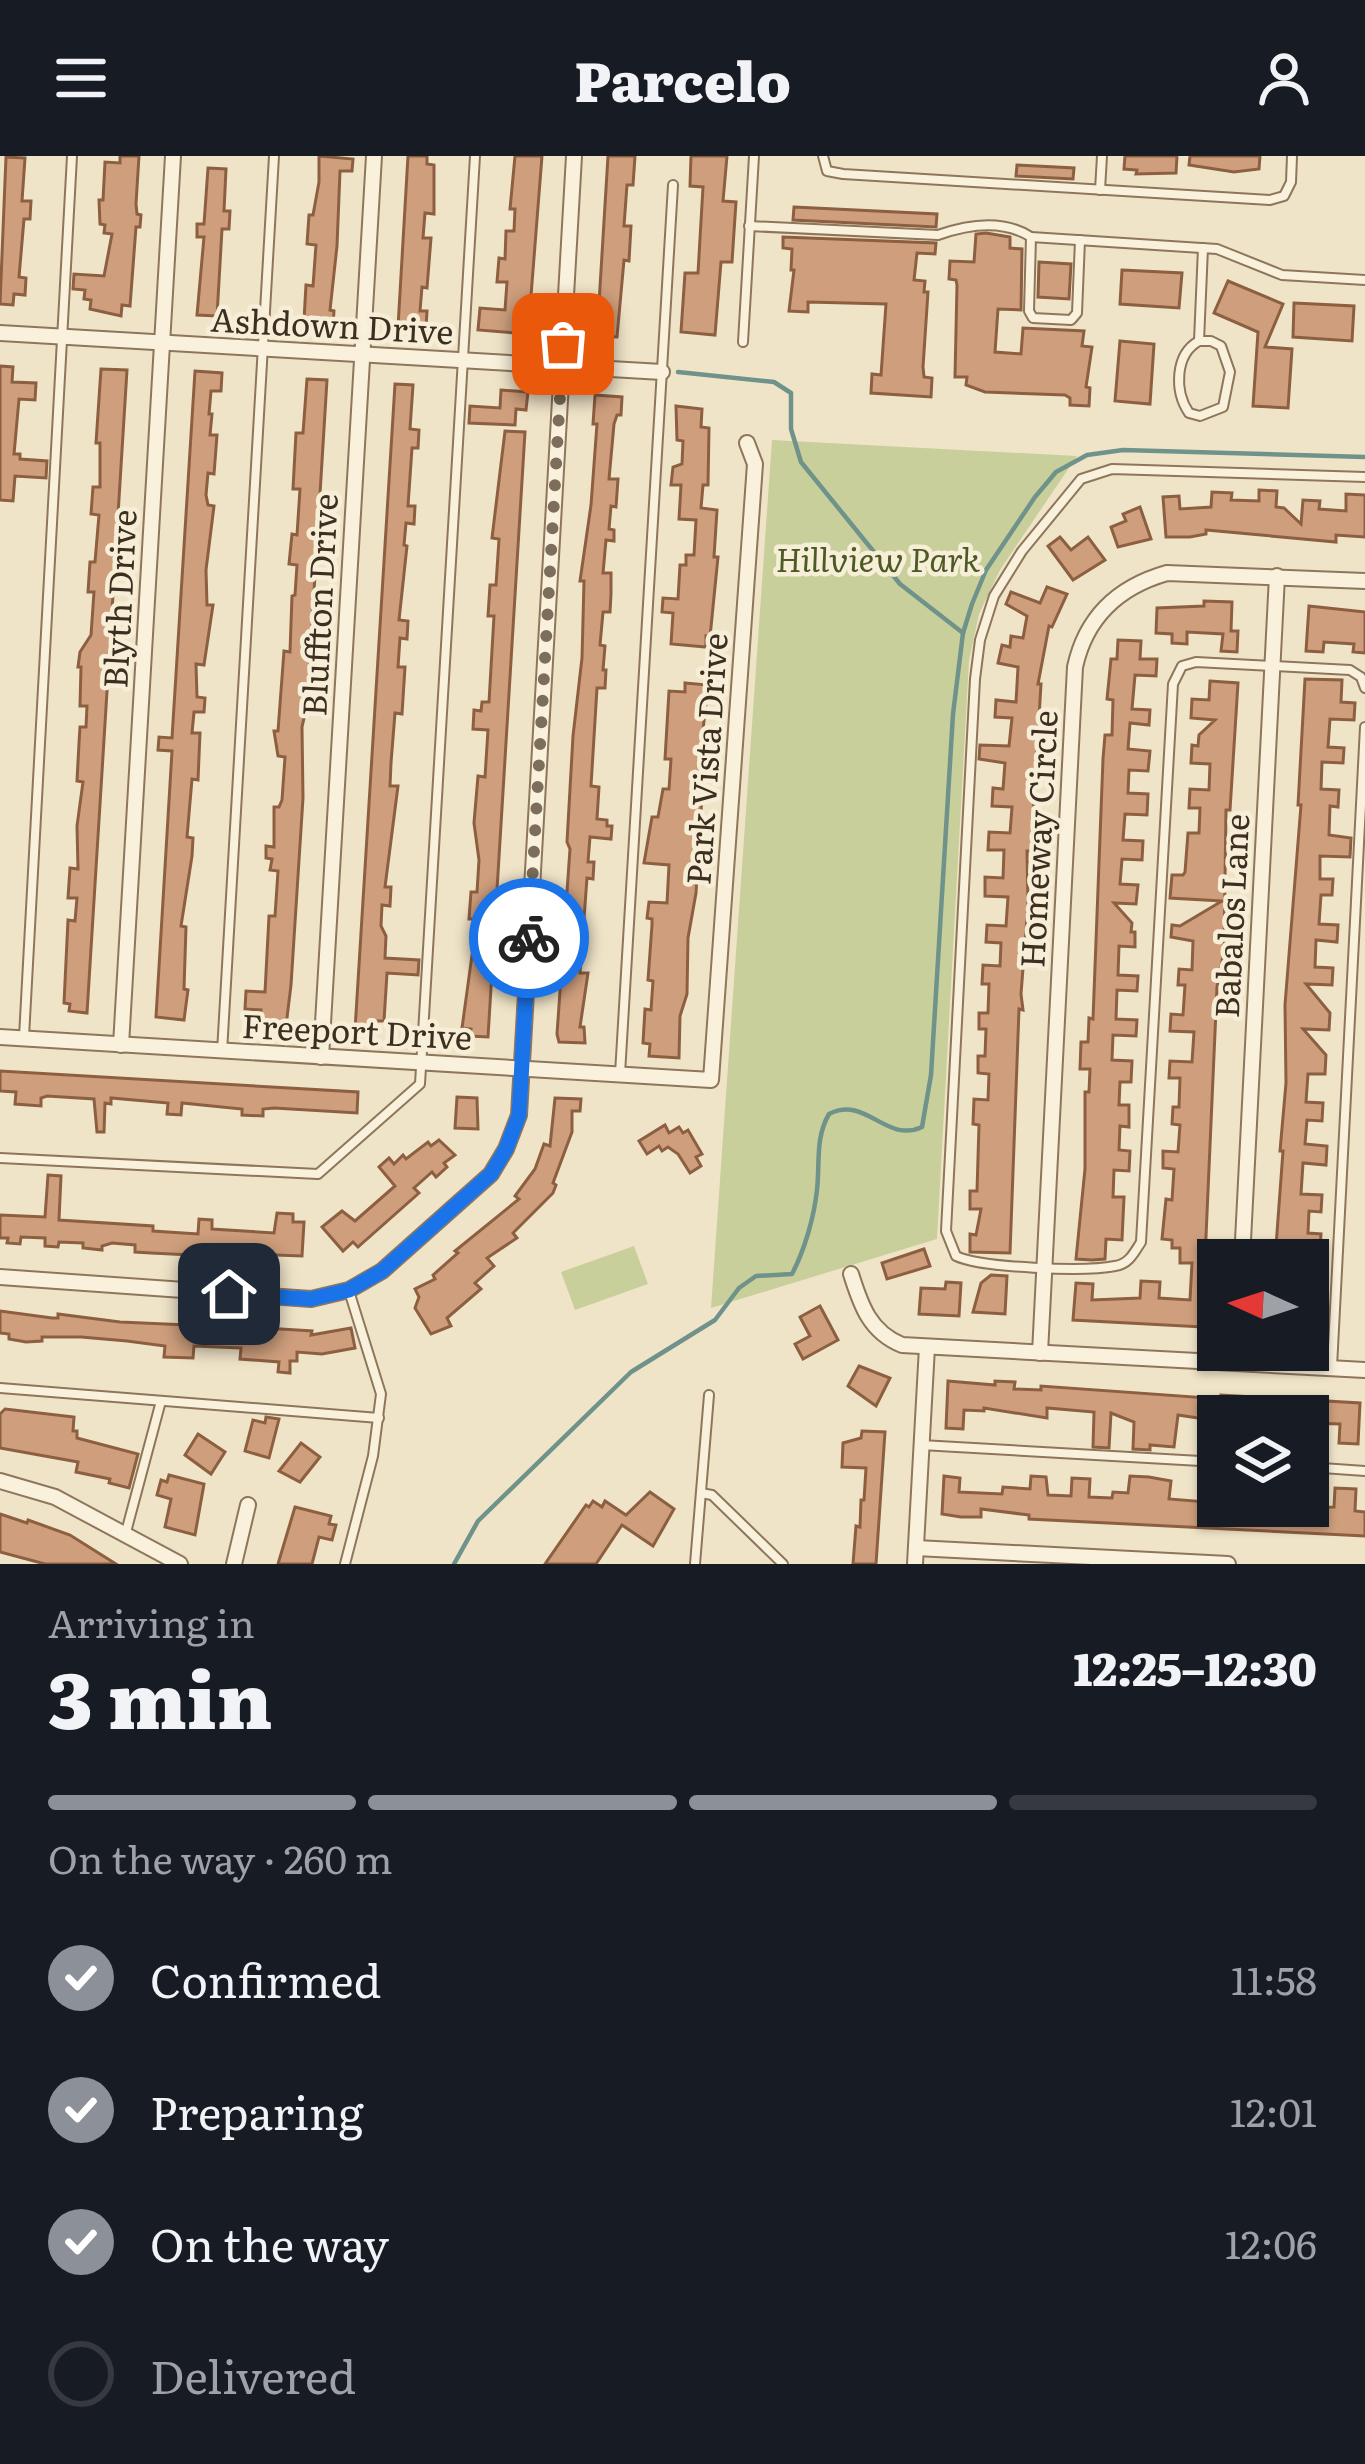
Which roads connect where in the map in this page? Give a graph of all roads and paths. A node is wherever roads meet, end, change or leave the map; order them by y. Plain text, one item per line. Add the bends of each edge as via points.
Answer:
1 (72, 156) edge
2 (173, 156) edge
3 (274, 156) edge
4 (374, 156) edge
5 (475, 156) edge
6 (574, 156) edge
7 (754, 156) edge
8 (823, 156) edge
9 (1102, 156) edge
10 (1292, 156) edge
11 (674, 185) dead end
12 (1100, 190) junction
13 (749, 226) junction
14 (1031, 237) junction
15 (1080, 240) junction
16 (1203, 248) junction
17 (1365, 280) edge
18 (0, 333) edge
19 (61, 337) junction
20 (1199, 341) junction
21 (743, 342) dead end
22 (162, 343) junction
23 (262, 349) junction
24 (362, 355) junction
25 (462, 360) junction
26 (562, 366) junction
27 (662, 372) junction
28 (747, 443) dead end
29 (1365, 477) edge
30 (1277, 576) junction
31 (1365, 581) edge
32 (1272, 666) junction
33 (1365, 688) edge
34 (1365, 727) edge
35 (0, 1037) edge
36 (24, 1038) junction
37 (121, 1045) junction
38 (222, 1052) junction
39 (321, 1057) junction
40 (421, 1063) junction
41 (521, 1068) junction
42 (620, 1074) junction
43 (711, 1080) joint
44 (0, 1158) edge
45 (1243, 1239) edge
46 (1044, 1267) junction
47 (851, 1274) dead end
48 (0, 1277) edge
49 (349, 1290) junction
50 (927, 1347) junction
51 (1040, 1353) junction
52 (1197, 1356) edge
53 (1329, 1368) edge
54 (1332, 1368) junction
55 (1365, 1370) edge
56 (0, 1388) edge
57 (709, 1395) dead end
58 (161, 1401) junction
59 (379, 1418) junction
60 (921, 1445) junction
61 (1197, 1461) edge
62 (1329, 1468) edge
63 (1365, 1471) edge
64 (0, 1481) edge
65 (701, 1493) junction
66 (248, 1505) dead end
67 (126, 1532) junction
68 (915, 1556) edge
69 (180, 1564) edge
70 (234, 1564) edge
71 (345, 1564) edge
72 (695, 1564) edge
73 (783, 1564) edge
74 (1228, 1564) edge

1 - 19 lane
2 - 22 street, Blyth Drive
3 - 23 lane
4 - 24 street, Bluffton Drive
5 - 25 lane
6 - 26 street
7 - 13 lane
8 - 12 lane via 827,171 843,174
9 - 12 lane
10 - 12 lane via 1284,196 1270,200
11 - 27 lane
13 - 14 lane via 938,235 966,225 1014,226
13 - 21 lane
14 - 15 lane
14 - 15 lane via 1033,318 1077,314
15 - 16 lane
16 - 17 lane via 1282,275
16 - 20 lane
18 - 19 street, Ashdown Drive
19 - 22 street, Ashdown Drive
19 - 36 lane
20 - 20 lane via 1221,346 1230,372 1222,407 1200,416 1180,394 1181,359
22 - 23 street, Ashdown Drive
22 - 37 street, Blyth Drive
23 - 24 street, Ashdown Drive
23 - 38 lane
24 - 25 street, Ashdown Drive
24 - 39 street, Bluffton Drive
25 - 26 street, Ashdown Drive
25 - 40 lane
26 - 27 street, Ashdown Drive
26 - 41 street
27 - 42 lane
28 - 43 street, Park Vista Drive via 755,464
29 - 46 lane via 1112,469 1082,479 994,596 975,679 946,1232 967,1262
30 - 31 street, Homeway Circle
30 - 32 street, Babalos Lane
30 - 46 street, Homeway Circle via 1167,573 1140,581 1112,600 1081,640
32 - 33 lane via 1349,670
32 - 45 street, Babalos Lane
32 - 46 lane via 1196,662 1182,666 1173,684 1141,1242 1117,1267
34 - 54 lane
35 - 36 street, Freeport Drive
36 - 37 street, Freeport Drive
37 - 38 street, Freeport Drive
38 - 39 street, Freeport Drive
39 - 40 street, Freeport Drive
40 - 41 street, Freeport Drive
40 - 44 lane via 420,1084 409,1097 318,1174
41 - 42 street, Freeport Drive
41 - 49 street via 519,1115 491,1174 382,1271
42 - 43 street, Freeport Drive
46 - 51 street, Homeway Circle
47 - 50 street via 883,1337
48 - 49 street via 311,1299
49 - 59 lane via 381,1394
50 - 51 street
50 - 60 street
51 - 52 street
53 - 54 street
54 - 55 street
56 - 58 lane
57 - 65 lane
58 - 59 lane
58 - 67 lane
59 - 71 lane
60 - 61 lane
60 - 68 street
62 - 63 lane
64 - 67 street via 56,1497
65 - 72 lane
65 - 73 lane
66 - 70 street
67 - 69 street
68 - 74 street

